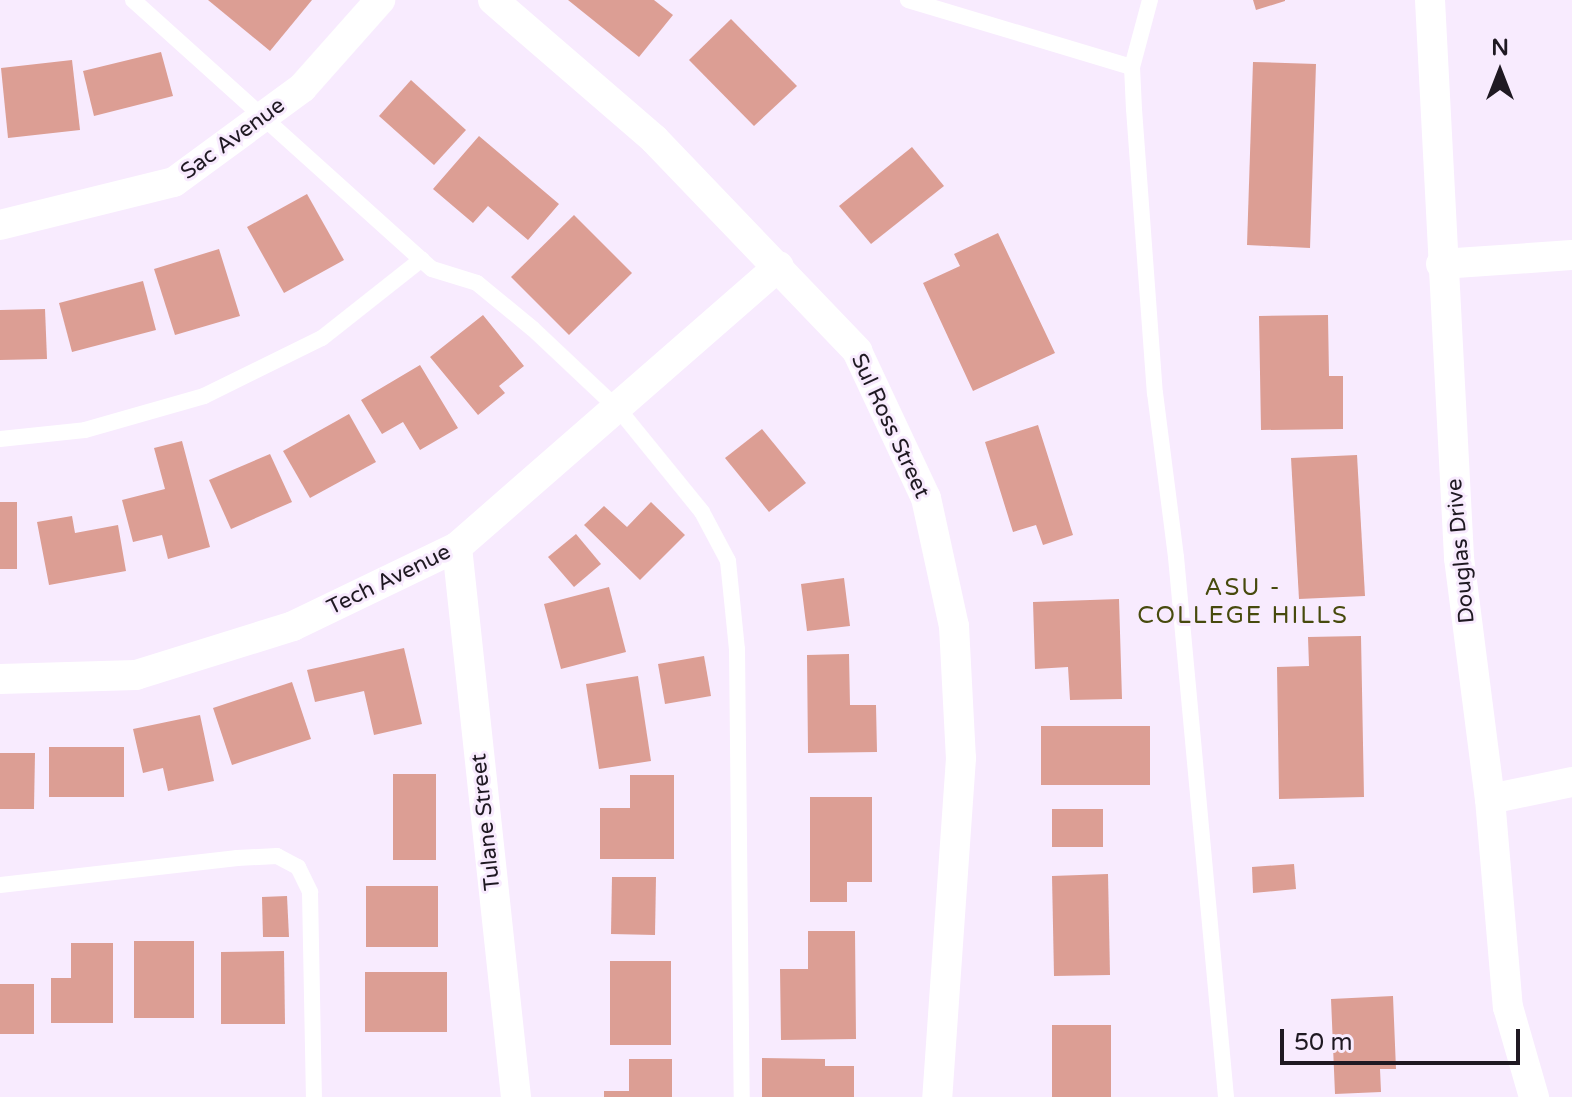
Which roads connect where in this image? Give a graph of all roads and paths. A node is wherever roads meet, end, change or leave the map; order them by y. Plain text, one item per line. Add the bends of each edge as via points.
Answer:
1 (133, 0) edge
2 (380, 0) edge
3 (493, 0) edge
4 (908, 0) edge
5 (1150, 0) edge
6 (1430, 0) edge
7 (1132, 67) junction
8 (265, 115) junction
9 (0, 225) edge
10 (1572, 255) edge
11 (422, 259) junction
12 (1441, 264) junction
13 (779, 266) junction
14 (620, 411) junction
15 (0, 439) edge
16 (457, 547) junction
17 (0, 679) edge
18 (1572, 782) edge
19 (1490, 799) junction
20 (0, 885) edge
21 (314, 1097) edge
22 (516, 1097) edge
23 (742, 1097) edge
24 (937, 1097) edge
25 (1226, 1097) edge
26 (1534, 1097) edge

1 - 8 lane
2 - 8 street, Sac Avenue via 302,88
3 - 13 street, Sul Ross Street via 654,139
4 - 7 lane
5 - 7 lane
6 - 12 street, Douglas Drive
7 - 25 lane via 1155,393 1176,557
8 - 9 street, Sac Avenue via 174,182
8 - 11 lane
10 - 12 street
11 - 14 lane via 432,269 477,283
11 - 15 lane via 322,338 204,396 85,430
12 - 19 street, Douglas Drive via 1459,558
13 - 14 street, Tech Avenue
13 - 24 street, Sul Ross Street via 857,351 926,498 954,626 961,758
14 - 16 street, Tech Avenue
14 - 23 lane via 702,512 728,561 737,649
16 - 17 street, Tech Avenue via 293,626 136,675
16 - 22 street, Tulane Street
18 - 19 street
19 - 26 street, Douglas Drive via 1508,1007
20 - 21 lane via 237,858 277,856 298,867 310,892

